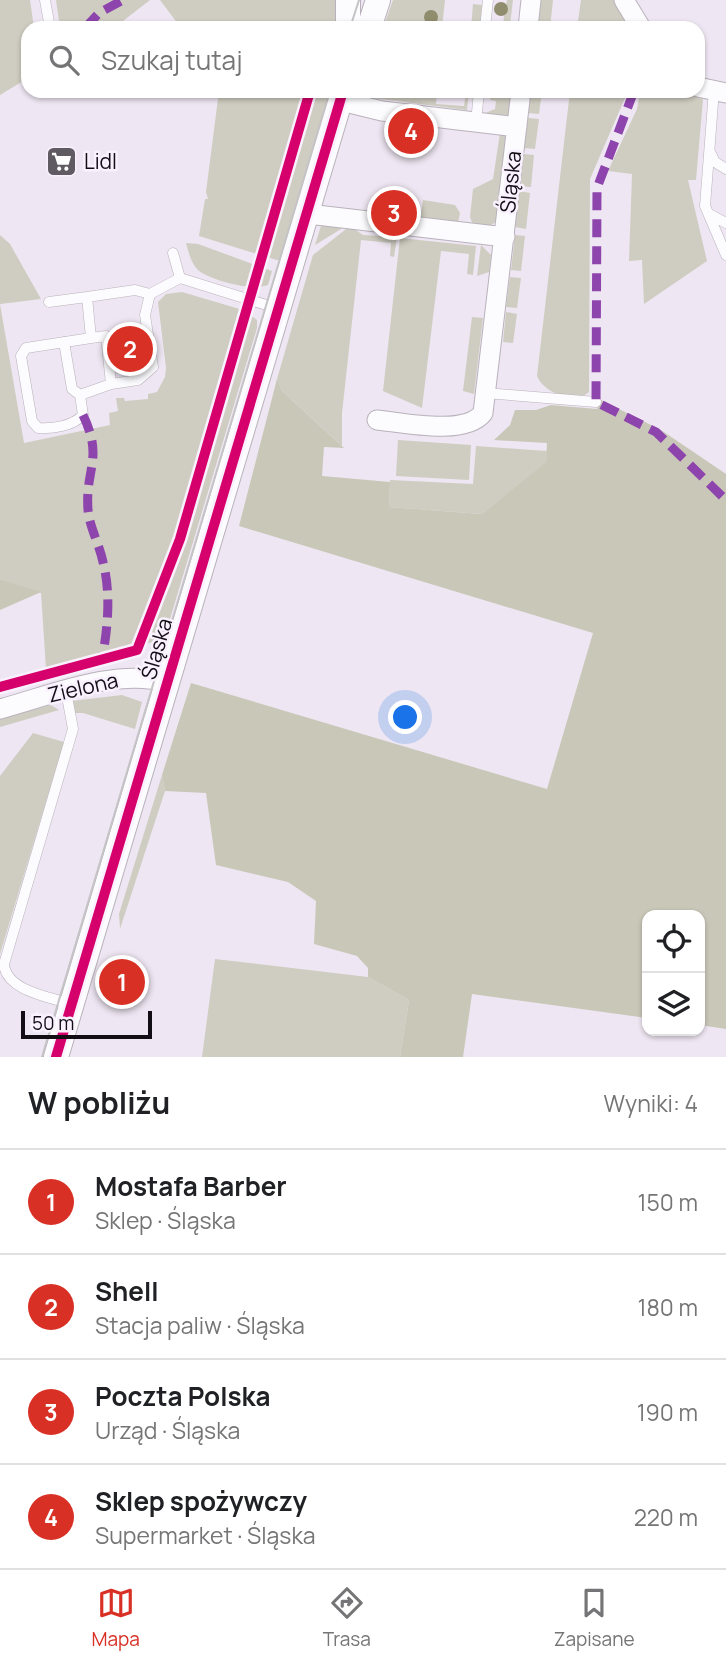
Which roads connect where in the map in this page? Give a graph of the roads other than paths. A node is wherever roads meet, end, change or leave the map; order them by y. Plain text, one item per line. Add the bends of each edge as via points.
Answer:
1 (46, 0) edge
2 (348, 0) edge
3 (378, 0) edge
4 (488, 0) edge
5 (531, 0) edge
6 (624, 0) edge
7 (49, 21) edge
8 (348, 21) edge
9 (371, 21) edge
10 (486, 21) edge
11 (529, 21) edge
12 (637, 21) edge
13 (713, 90) edge
14 (341, 98) edge
15 (347, 98) edge
16 (478, 98) edge
17 (520, 98) edge
18 (476, 123) junction
19 (517, 127) junction
20 (710, 151) junction
21 (726, 169) edge
22 (708, 213) junction
23 (307, 214) junction
24 (726, 223) edge
25 (505, 237) junction
26 (173, 253) dead end
27 (726, 255) edge
28 (180, 278) junction
29 (150, 294) junction
30 (87, 297) junction
31 (49, 302) dead end
32 (280, 310) junction
33 (91, 338) junction
34 (64, 342) junction
35 (111, 384) junction
36 (485, 393) junction
37 (80, 395) junction
38 (596, 402) dead end
39 (377, 420) dead end
40 (167, 682) junction
41 (65, 691) junction
42 (0, 709) edge
43 (73, 1004) junction
44 (56, 1057) edge

1 - 7 lane
2 - 8 street
3 - 9 street
4 - 10 lane
5 - 11 street
6 - 12 street
13 - 20 lane
14 - 23 street, Śląska
15 - 18 street, Śląska via 382,111
16 - 18 lane
17 - 19 street, Śląska
18 - 19 street, Śląska
19 - 25 street, Śląska
20 - 21 lane via 715,162
20 - 22 lane via 705,192
22 - 24 lane
22 - 27 lane
23 - 25 street, Śląska
23 - 32 street, Śląska
25 - 36 street, Śląska
26 - 28 lane
28 - 29 lane
28 - 32 lane
29 - 30 lane via 135,290
29 - 35 lane via 145,315 153,367 138,380
30 - 31 lane
30 - 33 lane
32 - 40 street, Śląska
33 - 34 lane
33 - 35 lane via 106,336
34 - 37 lane via 72,389
34 - 37 lane via 26,348 21,356 32,421 38,428 76,422 83,415
35 - 37 lane
36 - 38 lane
36 - 39 street, Śląska via 483,413 470,425
40 - 41 street, Zielona via 133,677
40 - 43 street, Śląska
41 - 42 street, Zielona
41 - 43 lane via 73,729 4,964 10,979 21,987
43 - 44 street, Śląska

